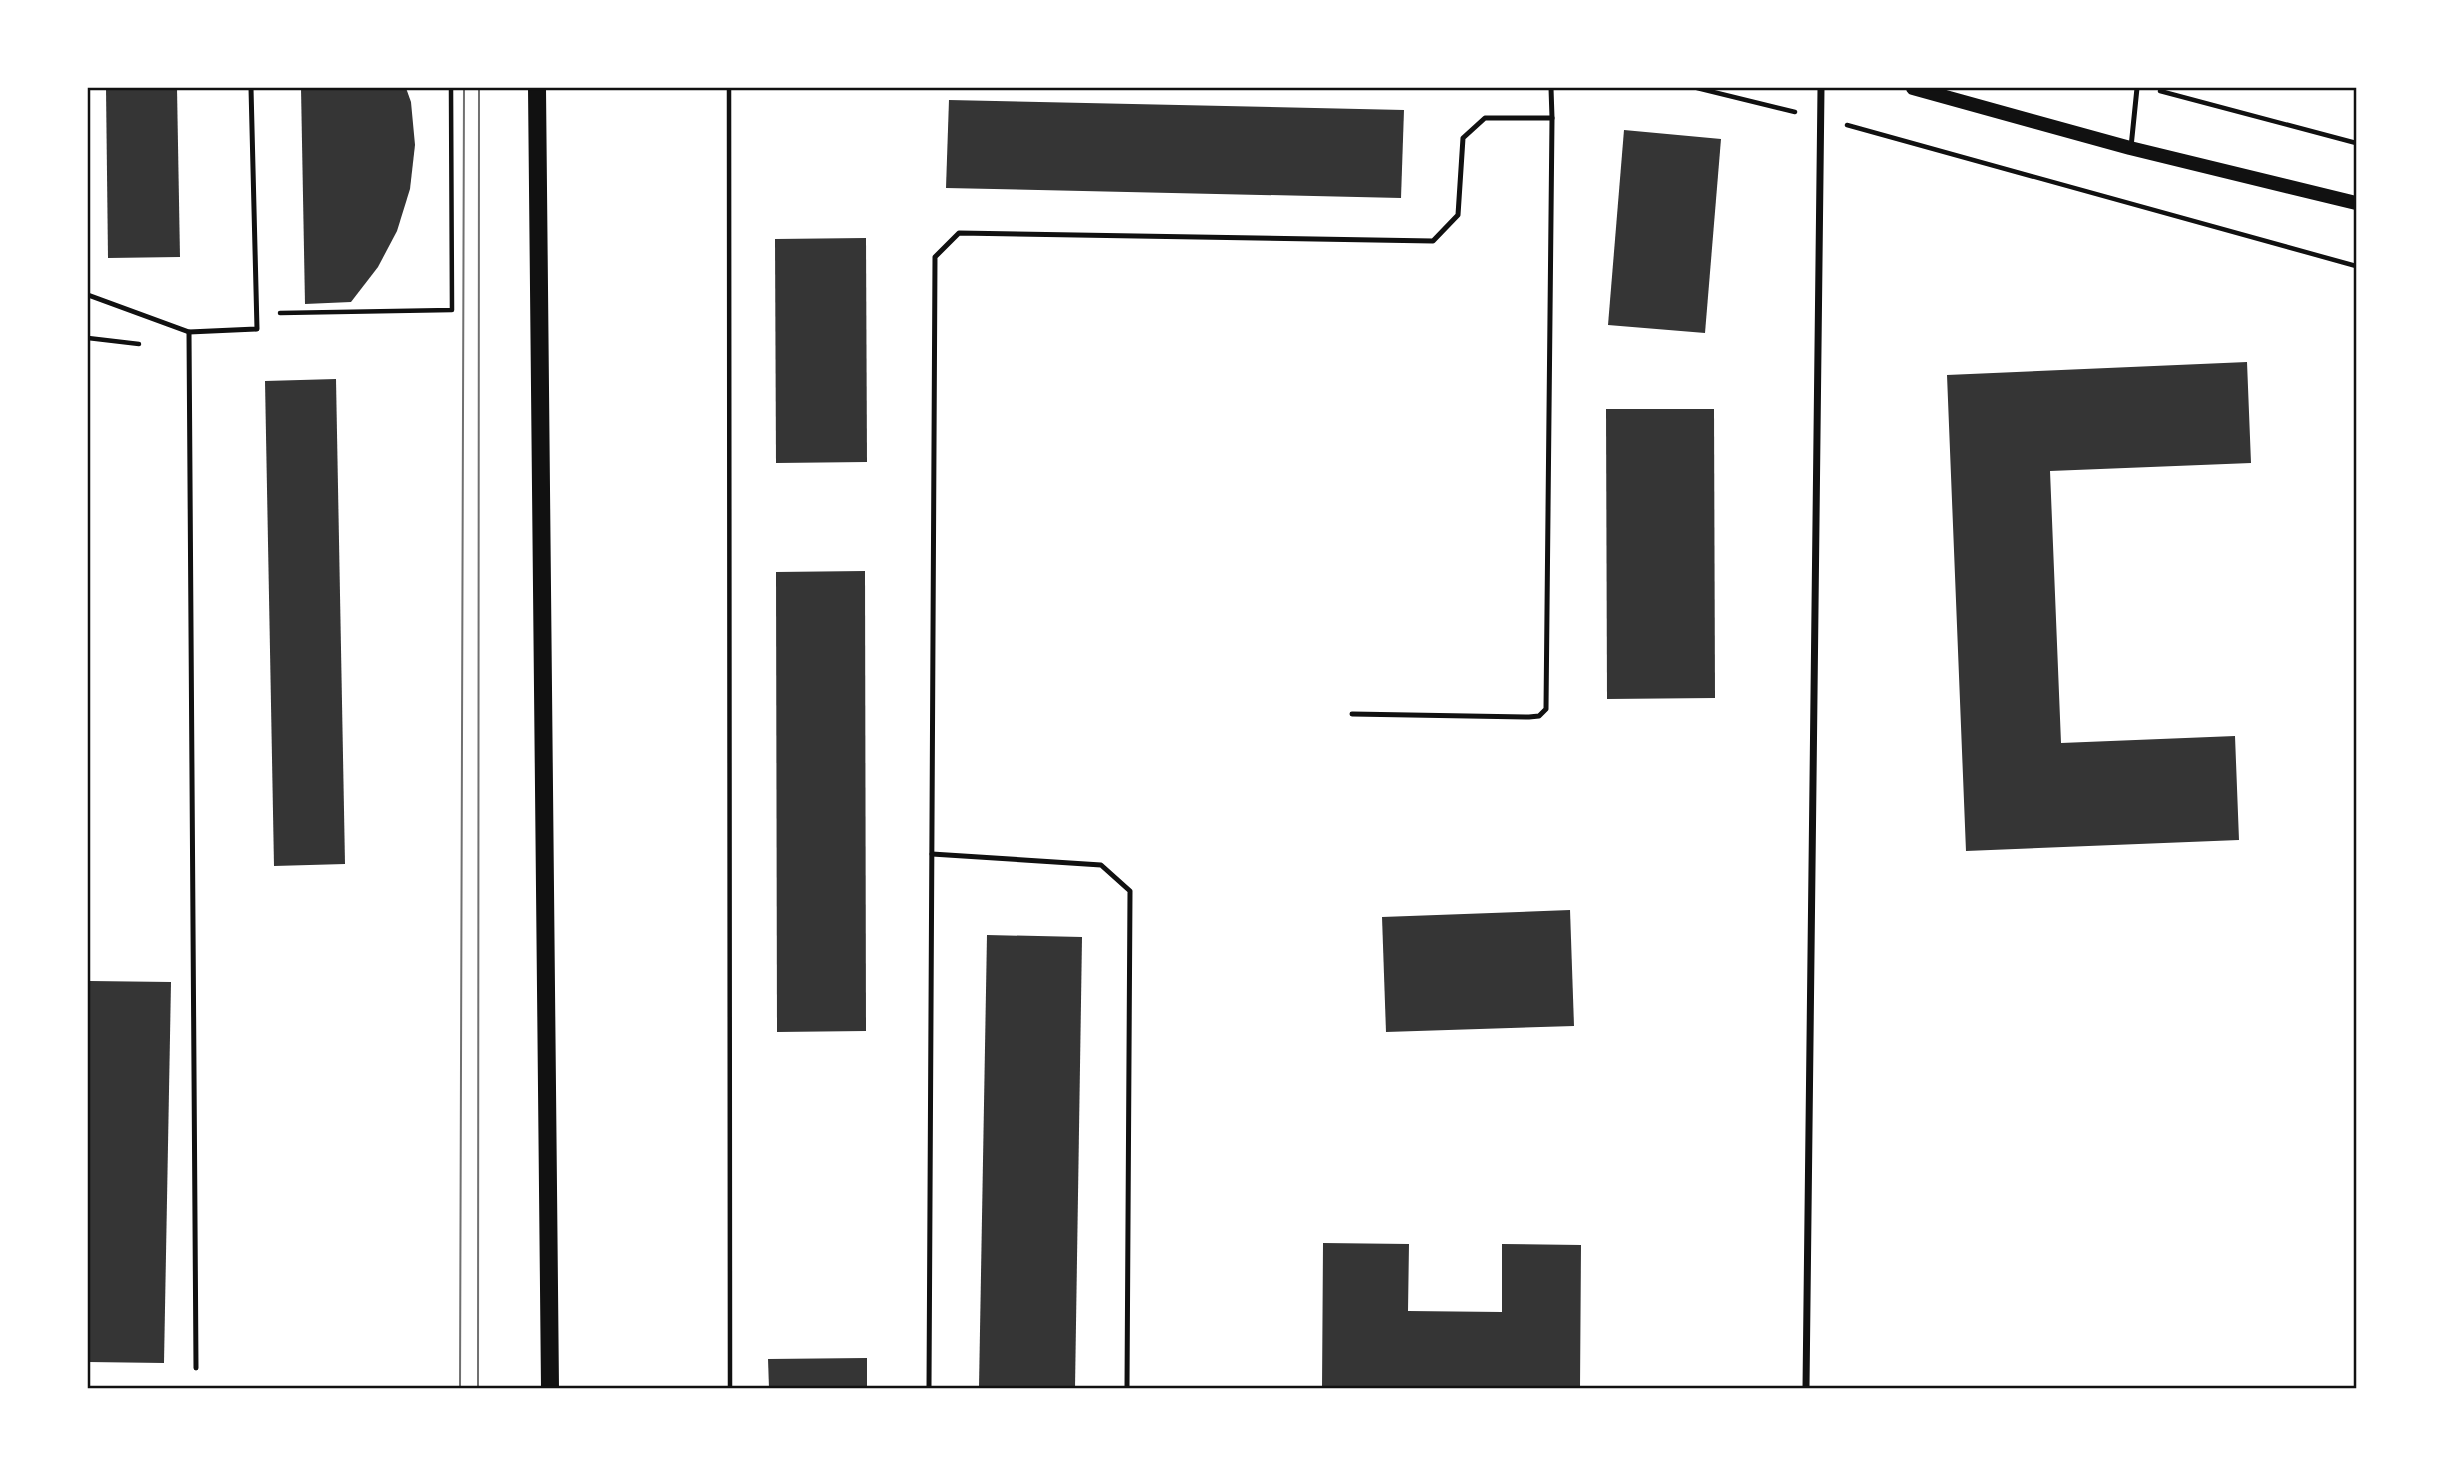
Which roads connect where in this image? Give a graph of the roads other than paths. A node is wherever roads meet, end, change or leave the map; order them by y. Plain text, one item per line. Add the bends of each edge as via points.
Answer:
1 (251, 88) edge
2 (537, 88) edge
3 (1551, 88) edge
4 (1821, 88) edge
5 (1913, 88) edge
6 (2137, 88) edge
7 (1552, 118) junction
8 (2130, 148) junction
9 (2357, 202) edge
10 (88, 295) edge
11 (189, 332) junction
12 (1352, 714) dead end
13 (932, 854) junction
14 (196, 1368) dead end
15 (550, 1388) edge
16 (929, 1388) edge
17 (1127, 1388) edge
18 (1806, 1388) edge

1 - 11 lane via 257,329
2 - 15 main road
3 - 7 lane
4 - 18 street
5 - 8 main road
6 - 8 lane
7 - 12 lane via 1546,709 1529,717
7 - 13 lane via 1485,118 1463,138 1458,215 1433,241 959,233 936,257
8 - 9 main road
10 - 11 lane
11 - 14 lane
13 - 16 lane
13 - 17 lane via 1101,865 1130,891

